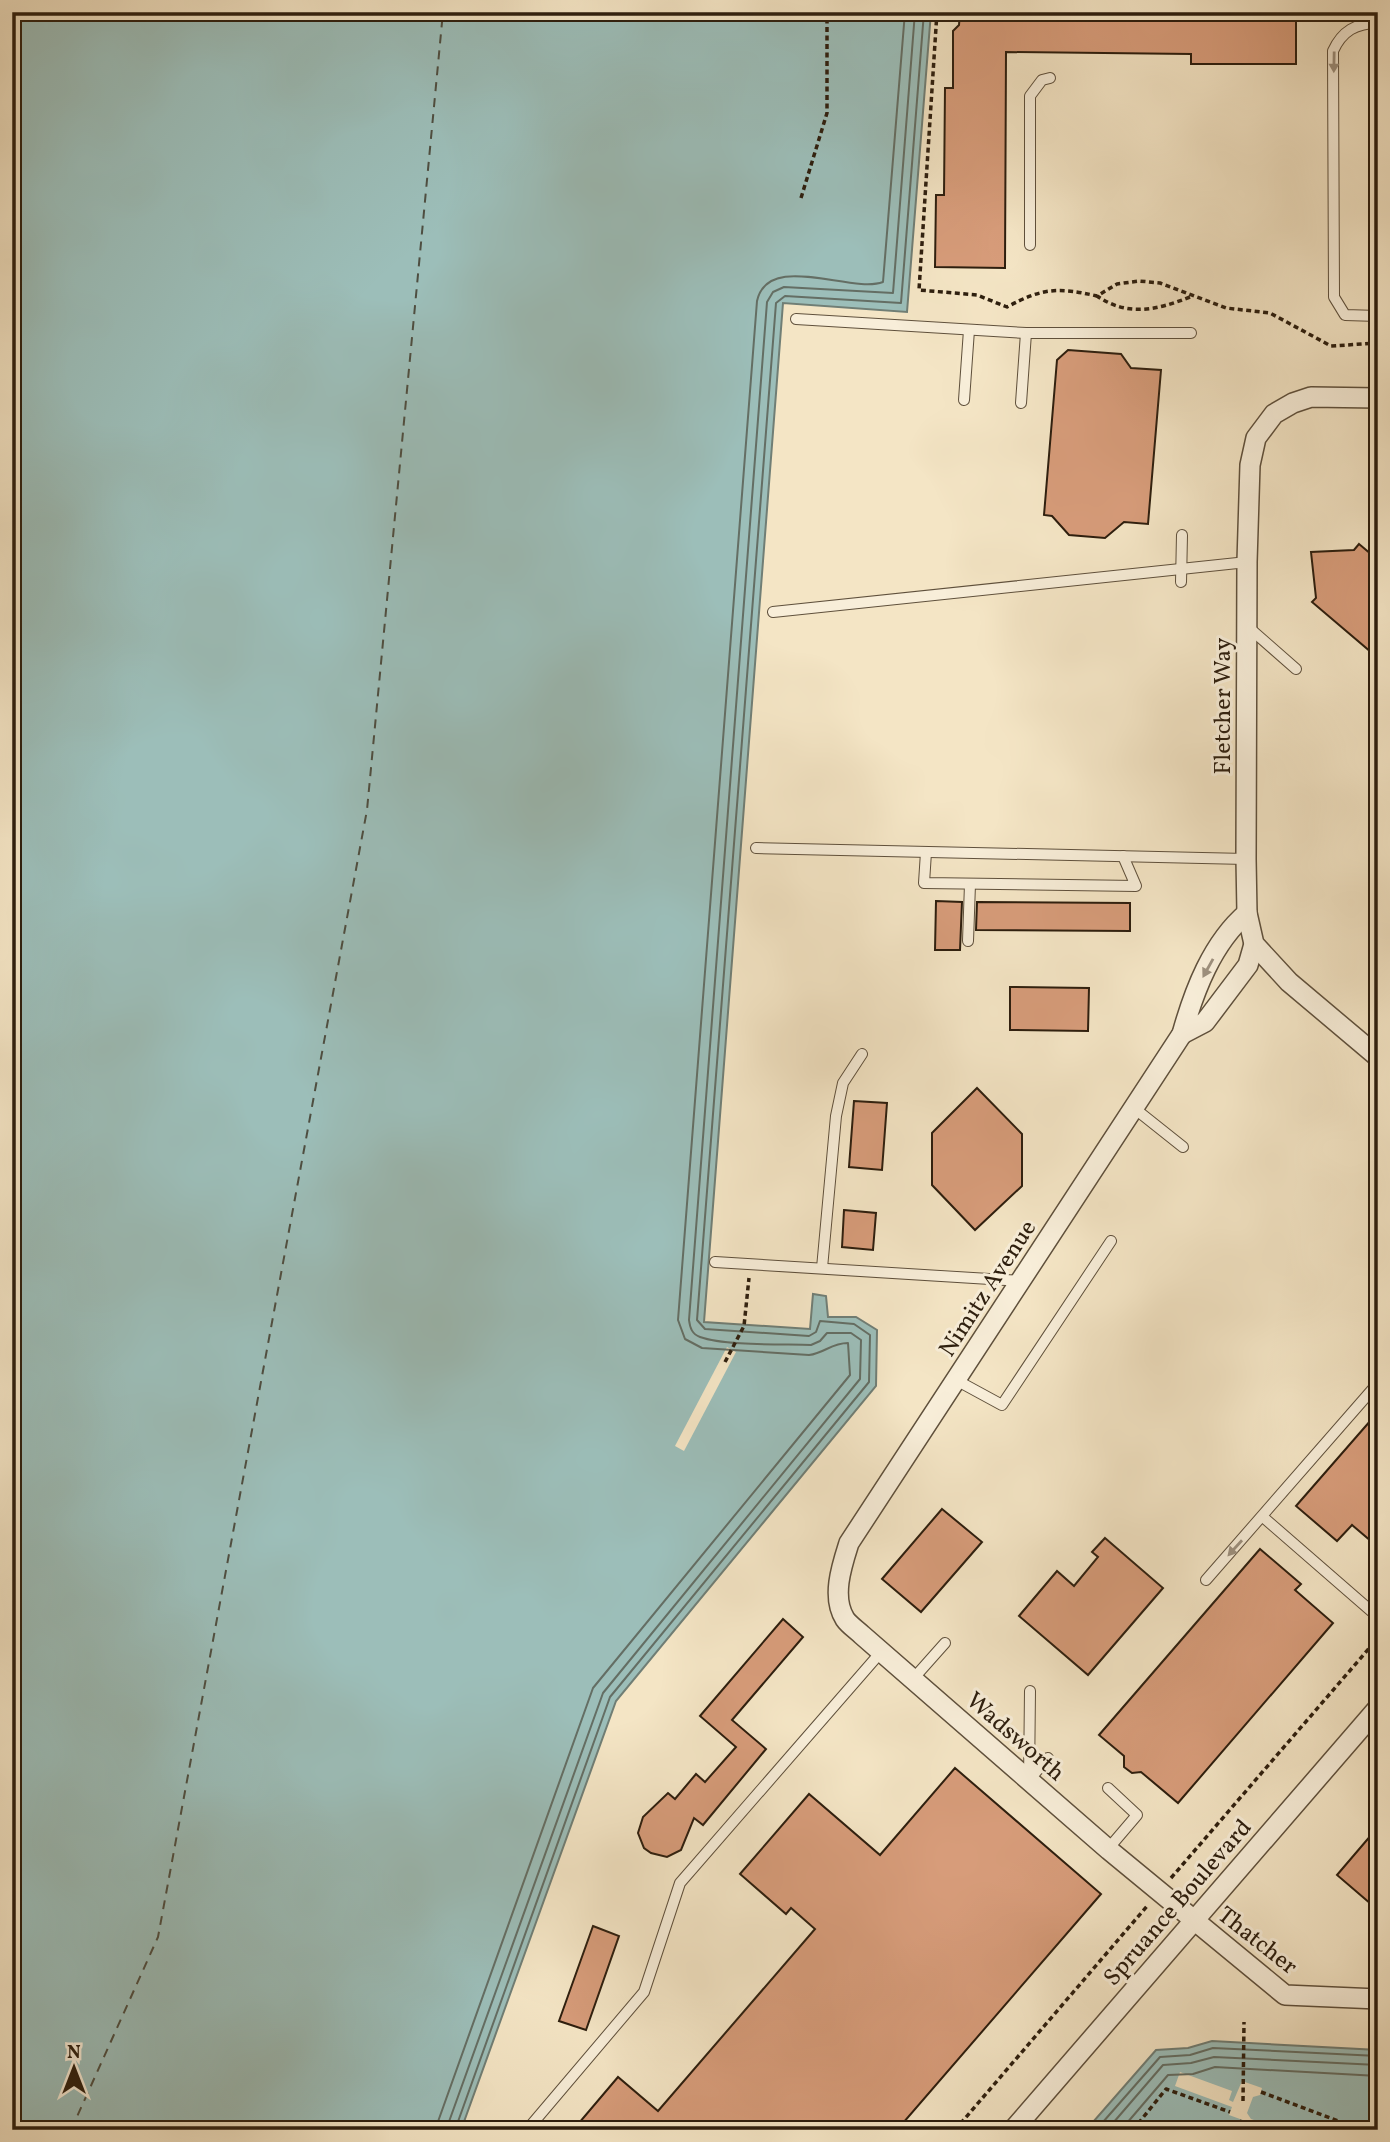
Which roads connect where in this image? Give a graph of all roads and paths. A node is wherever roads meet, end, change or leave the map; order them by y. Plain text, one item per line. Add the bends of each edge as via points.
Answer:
1 (827, 12) edge
2 (937, 12) edge
3 (1378, 23) edge
4 (1050, 78) dead end
5 (801, 198) dead end
6 (1030, 245) dead end
7 (1097, 296) junction
8 (1191, 297) junction
9 (1378, 316) edge
10 (796, 319) dead end
11 (969, 330) junction
12 (1027, 333) junction
13 (1191, 333) dead end
14 (1378, 343) edge
15 (1378, 398) edge
16 (964, 400) dead end
17 (1021, 403) dead end
18 (1182, 535) dead end
19 (1247, 562) junction
20 (1181, 570) junction
21 (1181, 582) dead end
22 (773, 612) dead end
23 (1247, 625) junction
24 (1296, 670) dead end
25 (756, 848) dead end
26 (926, 852) junction
27 (1123, 856) junction
28 (1246, 859) junction
29 (970, 884) junction
30 (1247, 913) junction
31 (968, 941) dead end
32 (1254, 944) junction
33 (1182, 1034) junction
34 (862, 1054) dead end
35 (1378, 1057) edge
36 (1134, 1108) junction
37 (1183, 1147) dead end
38 (1111, 1241) dead end
39 (715, 1262) dead end
40 (750, 1264) junction
41 (822, 1268) junction
42 (1021, 1281) junction
43 (725, 1362) dead end
44 (956, 1380) junction
45 (1378, 1383) edge
46 (1263, 1517) junction
47 (839, 1572) joint
48 (1206, 1580) dead end
49 (1378, 1616) edge
50 (945, 1643) dead end
51 (881, 1652) junction
52 (913, 1679) junction
53 (1030, 1690) dead end
54 (1378, 1707) edge
55 (1048, 1758) dead end
56 (1029, 1780) junction
57 (1108, 1788) dead end
58 (1108, 1849) junction
59 (1193, 1920) junction
60 (1378, 1999) edge
61 (1244, 2022) dead end
62 (1261, 2092) dead end
63 (1243, 2101) dead end
64 (1230, 2112) dead end
65 (1242, 2120) dead end
66 (527, 2130) edge
67 (1013, 2130) edge
68 (1133, 2130) edge
69 (1239, 2130) edge
70 (1362, 2130) edge

1 - 5 path via 827,113
2 - 7 path via 919,290 977,295 1007,307 1030,295 1061,288
3 -> 9 lane via 1353,27 1339,39 1334,51 1334,297 1345,315
4 - 6 lane via 1042,79 1030,96
7 - 8 path via 1114,307 1138,311
7 - 8 path via 1117,284 1139,281
8 - 14 path via 1226,308 1270,313 1331,346
10 - 11 lane
11 - 12 lane
11 - 16 lane
12 - 13 lane
12 - 17 lane
15 - 19 street, Fletcher Way via 1311,397 1274,414 1256,438 1250,464
18 - 20 lane
19 - 20 lane
19 - 23 street, Fletcher Way
20 - 21 lane
20 - 22 lane
23 - 24 lane
23 - 28 street, Fletcher Way
25 - 26 lane
26 - 27 lane
26 - 29 lane via 924,883
27 - 28 lane
27 - 29 lane via 1136,886
28 - 30 street, Fletcher Way
29 - 31 lane
30 - 32 street, Fletcher Way
30 -> 33 street, Nimitz Avenue via 1231,927 1194,992
32 - 33 street, Nimitz Avenue via 1248,965 1205,1022
32 - 35 street, Fletcher Way via 1289,982
33 - 36 street, Nimitz Avenue
34 - 41 lane via 844,1083 836,1116
36 - 37 lane
36 - 42 street, Nimitz Avenue
38 - 44 lane via 1002,1405
39 - 40 lane
40 - 41 lane
40 - 43 path via 744,1326
41 - 42 lane
42 - 44 street, Nimitz Avenue
44 - 47 street, Nimitz Avenue via 849,1543
45 - 46 lane
46 -> 48 lane
46 - 49 lane
47 - 51 street, Wadsworth via 845,1619
50 - 52 lane
51 - 52 street, Wadsworth
51 - 66 lane via 680,1883 644,1992
52 - 56 street, Wadsworth
53 - 56 lane
54 - 59 street, Spruance Boulevard
55 - 56 lane
56 - 58 street, Wadsworth
57 - 58 lane via 1137,1815
58 - 59 street, Wadsworth
59 - 60 street, Thatcher via 1285,1996
59 - 67 street, Spruance Boulevard
61 - 63 path
62 - 70 path
64 - 68 path via 1166,2089
65 - 69 path

